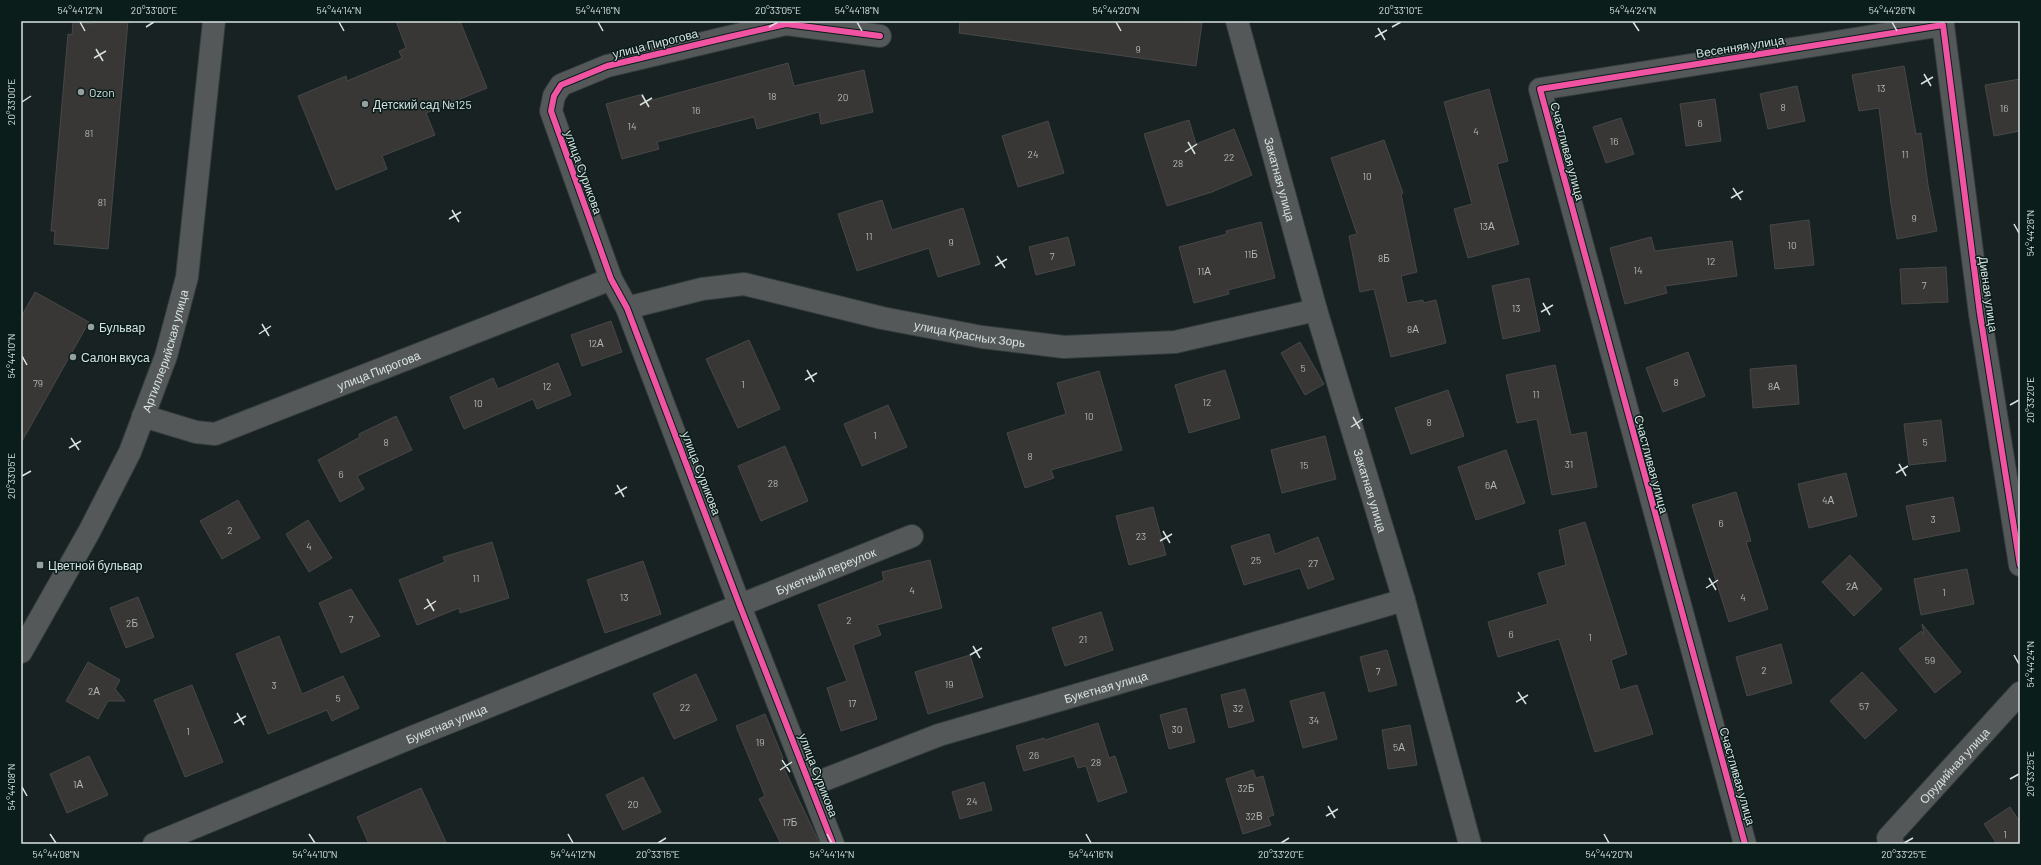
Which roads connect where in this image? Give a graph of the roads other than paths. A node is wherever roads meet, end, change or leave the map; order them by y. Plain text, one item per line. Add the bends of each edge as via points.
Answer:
1 (214, 21) edge
2 (1237, 21) edge
3 (1943, 25) joint
4 (880, 36) dead end
5 (1540, 89) joint
6 (551, 111) joint
7 (611, 279) junction
8 (627, 308) junction
9 (1316, 310) junction
10 (143, 416) junction
11 (912, 536) dead end
12 (2020, 565) edge
13 (1404, 600) junction
14 (740, 606) junction
15 (21, 652) edge
16 (2020, 693) edge
17 (811, 785) junction
18 (1890, 841) edge
19 (154, 844) edge
20 (833, 844) edge
21 (1470, 844) edge
22 (1745, 844) edge

1 - 10 street, Артиллерийская улица via 187,277 166,356
2 - 9 street, Закатная улица
3 - 5 street, Весенняя улица
3 - 12 street, Дивная улица via 1980,314
4 - 6 street, улица Пирогова via 786,24 729,36 607,66 561,85 554,96
5 - 22 street, Счастливая улица
6 - 7 street, улица Сурикова
7 - 8 street, улица Сурикова
7 - 10 street, улица Пирогова via 215,434 196,432
8 - 9 street, улица Красных Зорь via 702,289 744,284 882,318 982,337 1064,347 1175,342
8 - 14 street, улица Сурикова
9 - 13 street, Закатная улица
10 - 15 street, Артиллерийская улица via 130,452 89,532
11 - 14 street, Букетный переулок
13 - 17 street, Букетная улица via 939,735
13 - 21 street, Закатная улица
14 - 17 street, улица Сурикова
14 - 19 street, Букетная улица
16 - 18 street, Орудийная улица
17 - 20 street, улица Сурикова

